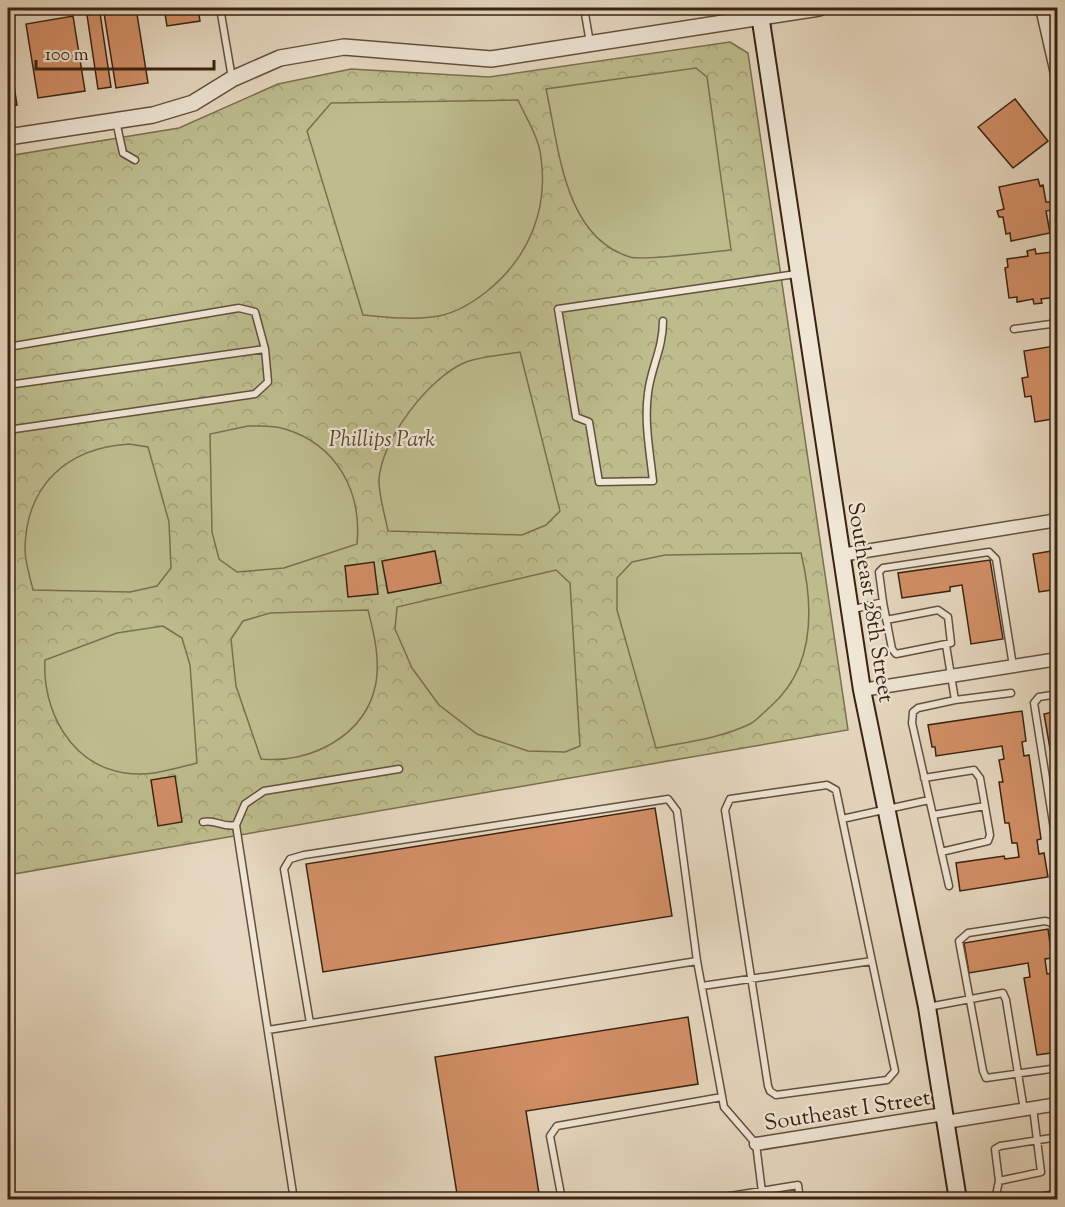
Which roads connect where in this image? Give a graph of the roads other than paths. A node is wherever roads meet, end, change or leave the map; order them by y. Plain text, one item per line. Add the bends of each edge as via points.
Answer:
1 (220, 8) edge
2 (584, 8) edge
3 (819, 8) edge
4 (1042, 8) edge
5 (760, 13) edge
6 (590, 44) junction
7 (1058, 78) edge
8 (232, 79) junction
9 (116, 121) junction
10 (8, 137) edge
11 (135, 160) dead end
12 (800, 273) junction
13 (663, 321) dead end
14 (1058, 322) edge
15 (1014, 329) dead end
16 (8, 347) edge
17 (265, 349) junction
18 (8, 385) edge
19 (8, 429) edge
20 (1058, 520) edge
21 (842, 555) junction
22 (883, 603) junction
23 (850, 610) junction
24 (886, 620) junction
25 (1058, 627) edge
26 (1058, 644) edge
27 (946, 645) junction
28 (1058, 658) edge
29 (1013, 666) junction
30 (952, 675) junction
31 (862, 690) junction
32 (1011, 693) dead end
33 (1058, 694) edge
34 (955, 700) junction
35 (399, 769) dead end
36 (924, 778) junction
37 (929, 800) junction
38 (986, 806) junction
39 (885, 810) junction
40 (933, 815) junction
41 (842, 819) junction
42 (203, 822) dead end
43 (236, 825) junction
44 (941, 852) junction
45 (1058, 854) edge
46 (949, 886) dead end
47 (1058, 936) edge
48 (697, 960) junction
49 (872, 961) junction
50 (751, 979) junction
51 (702, 986) junction
52 (971, 998) junction
53 (927, 1007) junction
54 (310, 1023) junction
55 (268, 1030) junction
56 (1058, 1068) edge
57 (1018, 1074) junction
58 (722, 1096) junction
59 (1058, 1104) edge
60 (1029, 1109) junction
61 (945, 1118) junction
62 (1058, 1137) edge
63 (1038, 1141) junction
64 (756, 1144) junction
65 (999, 1181) junction
66 (762, 1190) junction
67 (294, 1200) edge
68 (562, 1200) edge
69 (705, 1200) edge
70 (764, 1200) edge
71 (800, 1200) edge
72 (957, 1200) edge
73 (995, 1200) edge

1 - 8 lane
2 - 6 lane
3 - 5 street
4 - 7 street
5 - 6 street
5 - 12 main road, Southeast 28th Street
6 - 8 street via 491,59 344,46 280,58
8 - 9 street via 193,103
9 - 10 street
9 - 11 lane via 123,153
12 - 13 lane via 558,309 576,417 589,422 599,482 653,481 648,392 663,341
12 - 21 main road, Southeast 28th Street
14 - 15 lane
16 - 17 lane via 239,309 255,312
17 - 18 lane
17 - 19 lane via 268,382 255,394
20 - 21 street
21 - 23 main road, Southeast 28th Street
22 - 23 lane
22 - 24 lane
22 - 29 lane via 879,572 883,568 989,552 996,559
23 - 31 main road, Southeast 28th Street
24 - 27 lane via 896,654
24 - 27 lane via 944,612 952,638
25 - 26 lane
27 - 30 lane
28 - 29 street
29 - 30 street
30 - 31 street
30 - 34 lane
31 - 39 main road, Southeast 28th Street
32 - 34 lane
33 - 45 lane via 1039,697 1034,703
34 - 36 lane via 913,712
35 - 43 lane via 264,791 245,804
36 - 37 lane
36 - 38 lane via 974,770 980,778
37 - 39 lane
37 - 40 lane
38 - 40 lane
38 - 44 lane via 988,841
39 - 41 lane
39 - 53 main road, Southeast 28th Street
40 - 44 lane
41 - 49 lane
41 - 50 lane via 836,790 827,785 730,799 726,804
42 - 43 lane
43 - 55 lane
44 - 46 lane
47 - 52 lane via 1056,927 1045,921 962,936 959,941
48 - 51 lane
48 - 54 lane
48 - 54 lane via 677,811 668,799 304,855 290,859 284,869
49 - 50 lane
49 - 50 lane via 895,1071 887,1080 785,1094 770,1091
50 - 51 lane
51 - 58 lane
52 - 53 lane
52 - 57 lane via 986,1078
52 - 57 lane via 1002,993
53 - 61 main road, Southeast 28th Street
54 - 55 lane
55 - 67 lane
56 - 57 lane
57 - 60 lane
58 - 64 lane via 724,1107
58 - 68 lane via 557,1126 550,1136
59 - 60 street, Southeast I Street
60 - 61 street, Southeast I Street
60 - 63 lane
61 - 64 street, Southeast I Street
61 - 72 main road, Southeast 28th Street
62 - 63 lane
63 - 65 lane via 1041,1172
63 - 65 lane via 995,1149
64 - 66 lane
65 - 73 lane
66 - 69 lane
66 - 70 lane
66 - 71 lane via 798,1185

